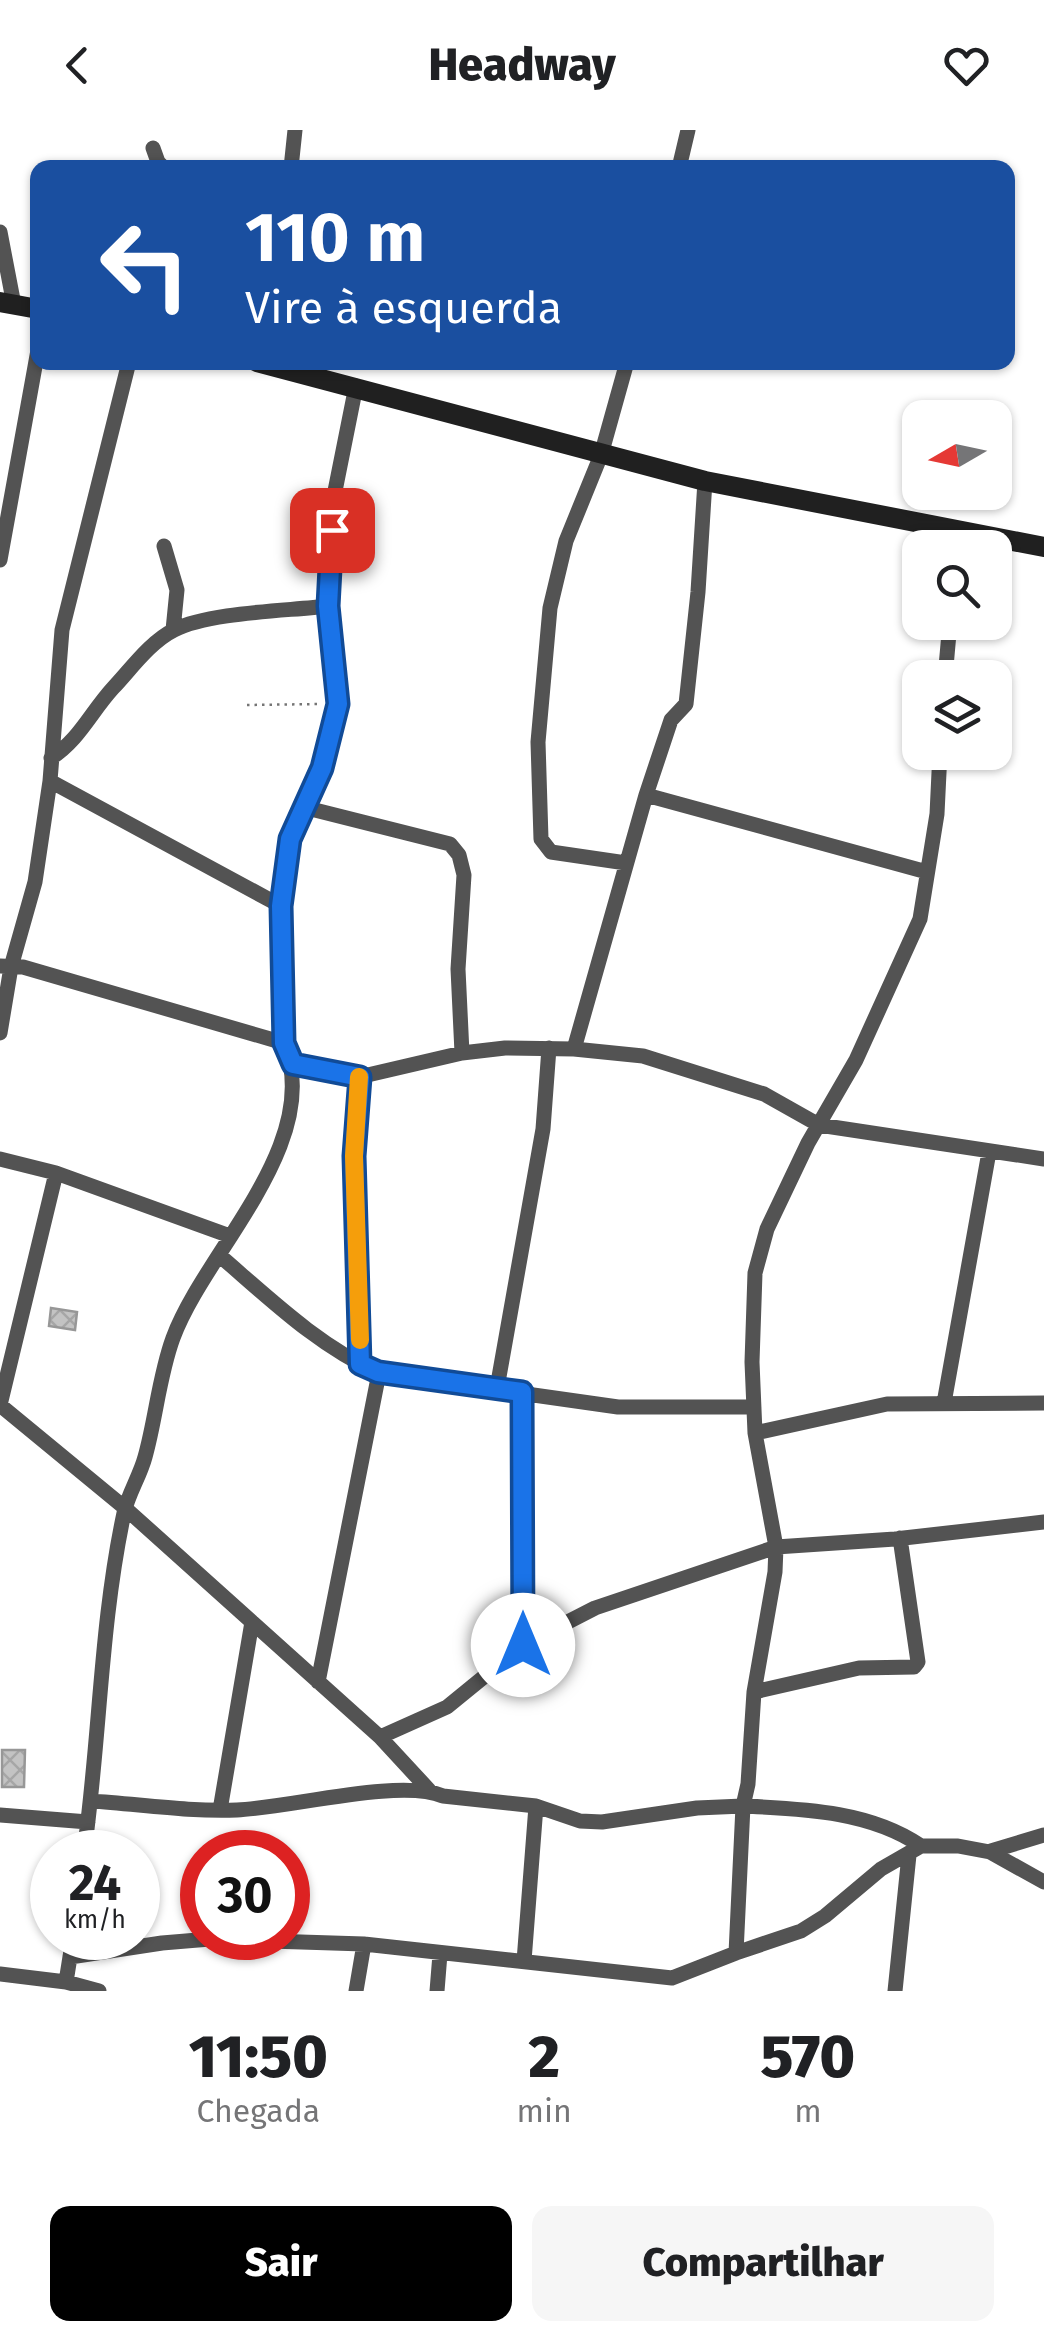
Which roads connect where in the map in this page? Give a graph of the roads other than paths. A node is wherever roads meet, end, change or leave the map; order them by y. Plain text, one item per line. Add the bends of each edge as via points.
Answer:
1 (296, 130) edge
2 (688, 130) edge
3 (153, 148) dead end
4 (157, 160) edge
5 (292, 160) edge
6 (680, 160) edge
7 (0, 232) edge
8 (7, 303) edge
9 (34, 370) edge
10 (127, 370) edge
11 (291, 370) edge
12 (625, 370) edge
13 (356, 386) junction
14 (601, 455) junction
15 (705, 481) junction
16 (917, 530) edge
17 (1012, 544) edge
18 (164, 546) dead end
19 (1044, 547) edge
20 (0, 560) edge
21 (328, 606) junction
22 (174, 630) junction
23 (52, 758) junction
24 (939, 770) edge
25 (50, 781) junction
26 (646, 795) junction
27 (303, 807) junction
28 (626, 864) junction
29 (927, 872) junction
30 (281, 906) junction
31 (6, 966) edge
32 (0, 1033) edge
33 (284, 1043) junction
34 (549, 1048) junction
35 (574, 1049) junction
36 (462, 1053) junction
37 (293, 1064) junction
38 (360, 1077) junction
39 (819, 1125) junction
40 (989, 1152) junction
41 (0, 1159) edge
42 (1044, 1159) edge
43 (56, 1174) junction
44 (230, 1236) junction
45 (219, 1254) junction
46 (360, 1364) junction
47 (378, 1372) junction
48 (496, 1388) junction
49 (522, 1392) junction
50 (944, 1403) junction
51 (1044, 1403) edge
52 (0, 1405) edge
53 (754, 1407) junction
54 (755, 1433) junction
55 (125, 1508) junction
56 (1044, 1522) edge
57 (900, 1538) junction
58 (776, 1547) junction
59 (252, 1622) junction
60 (523, 1645) junction
61 (318, 1682) junction
62 (754, 1692) junction
63 (380, 1738) junction
64 (429, 1790) junction
65 (91, 1800) junction
66 (536, 1806) junction
67 (744, 1806) junction
68 (220, 1810) junction
69 (0, 1815) edge
70 (88, 1822) junction
71 (87, 1830) edge
72 (1044, 1835) edge
73 (915, 1850) junction
74 (990, 1852) junction
75 (1044, 1882) edge
76 (364, 1944) junction
77 (160, 1945) edge
78 (736, 1953) junction
79 (440, 1954) junction
80 (70, 1960) edge
81 (524, 1961) junction
82 (0, 1974) edge
83 (66, 1982) junction
84 (671, 1984) edge
85 (99, 1991) edge
86 (356, 1991) edge
87 (436, 1991) edge
88 (894, 1991) edge

1 - 5 street
2 - 6 street
3 - 4 street
7 - 8 street
9 - 20 street
10 - 23 street via 62,630
11 - 13 street
12 - 14 street
13 - 14 street
13 - 21 street via 333,501
14 - 15 street
14 - 28 street via 566,541 550,608 538,742 541,839 551,852
15 - 16 street
15 - 26 street via 686,704 671,720
17 - 19 street
18 - 22 street via 177,590
21 - 22 street via 203,620
21 - 27 street via 338,704
22 - 23 street via 144,654 74,741
23 - 25 street
24 - 29 street
25 - 30 street
25 - 31 street via 35,882
26 - 28 street
26 - 29 street
27 - 30 street via 290,839
27 - 36 street via 450,844 459,855
28 - 35 street
29 - 39 street via 920,920 891,989
30 - 33 street
31 - 32 street
31 - 33 street
33 - 37 street
34 - 35 street
34 - 36 street
34 - 48 street via 543,1128
35 - 39 street via 686,1067 764,1094
36 - 38 street
37 - 38 street
37 - 44 street via 280,1148
38 - 46 street via 354,1156
39 - 40 street
39 - 53 street via 767,1229 755,1273
40 - 42 street
40 - 50 street
41 - 43 street
43 - 44 street
43 - 52 street
44 - 45 street
45 - 46 street
45 - 55 street via 173,1337 145,1459
46 - 47 street
47 - 48 street
47 - 61 street
48 - 49 street
49 - 53 street via 618,1408
49 - 60 street
50 - 51 street
50 - 54 street via 887,1404
52 - 55 street
53 - 54 street
54 - 58 street
55 - 59 street
55 - 65 street via 103,1651
56 - 57 street
57 - 58 street
57 - 62 street via 914,1667 860,1668
58 - 60 street via 595,1608
58 - 62 street
59 - 61 street
59 - 68 street
60 - 63 street via 447,1708
61 - 63 street
62 - 67 street
63 - 64 street
64 - 66 street
64 - 68 street
65 - 68 street
65 - 70 street
66 - 67 street via 602,1822
66 - 81 street
67 - 73 street via 865,1820 902,1834
67 - 78 street
69 - 70 street
70 - 71 street
72 - 74 street
73 - 74 street via 958,1846
73 - 78 street via 801,1931
73 - 88 street
74 - 75 street
76 - 77 street via 210,1939
76 - 79 street
76 - 86 street
78 - 84 street
79 - 81 street
79 - 87 street
80 - 83 street
81 - 84 street
82 - 83 street
83 - 85 street

